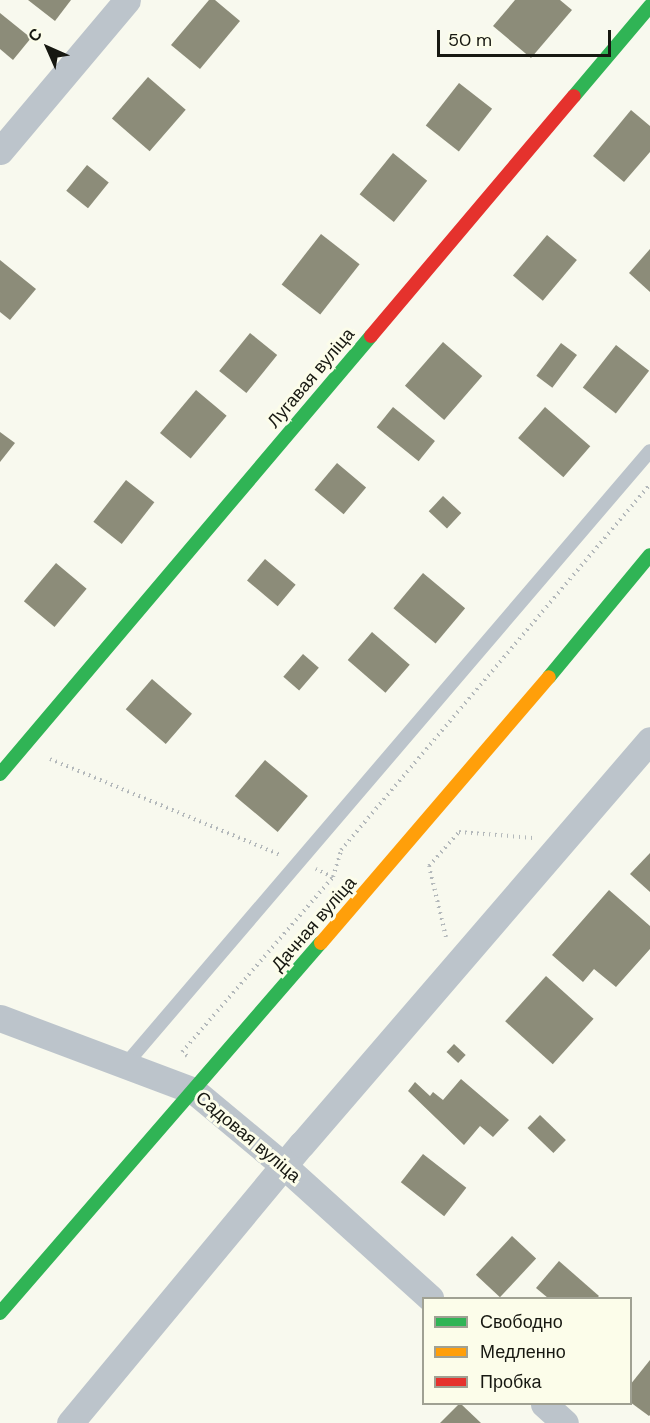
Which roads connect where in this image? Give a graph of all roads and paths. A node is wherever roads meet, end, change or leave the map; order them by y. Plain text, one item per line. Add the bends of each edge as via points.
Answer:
1 (127, 0) edge
2 (650, 6) edge
3 (0, 151) edge
4 (650, 451) edge
5 (650, 484) edge
6 (650, 555) edge
7 (650, 740) edge
8 (28, 741) junction
9 (0, 774) edge
10 (540, 839) dead end
11 (299, 862) junction
12 (333, 877) junction
13 (449, 947) dead end
14 (0, 1018) edge
15 (126, 1064) junction
16 (201, 1083) junction
17 (284, 1166) junction
18 (428, 1297) edge
19 (0, 1312) edge
20 (545, 1405) edge
21 (70, 1423) edge
22 (565, 1423) edge

1 - 3 street
2 - 8 street, Лугавая вуліца
4 - 11 lane
5 - 12 path via 341,850
6 - 16 street, Дачная вуліца
7 - 17 street
8 - 9 street, Лугавая вуліца
8 - 11 path via 47,758
10 - 13 path via 459,832 429,866
11 - 12 path
11 - 15 lane
12 - 16 path via 182,1052
14 - 15 street, Садовая вуліца
15 - 16 street, Садовая вуліца
16 - 17 street, Садовая вуліца
16 - 19 street, Дачная вуліца
17 - 18 street, Садовая вуліца
17 - 21 street
20 - 22 street

